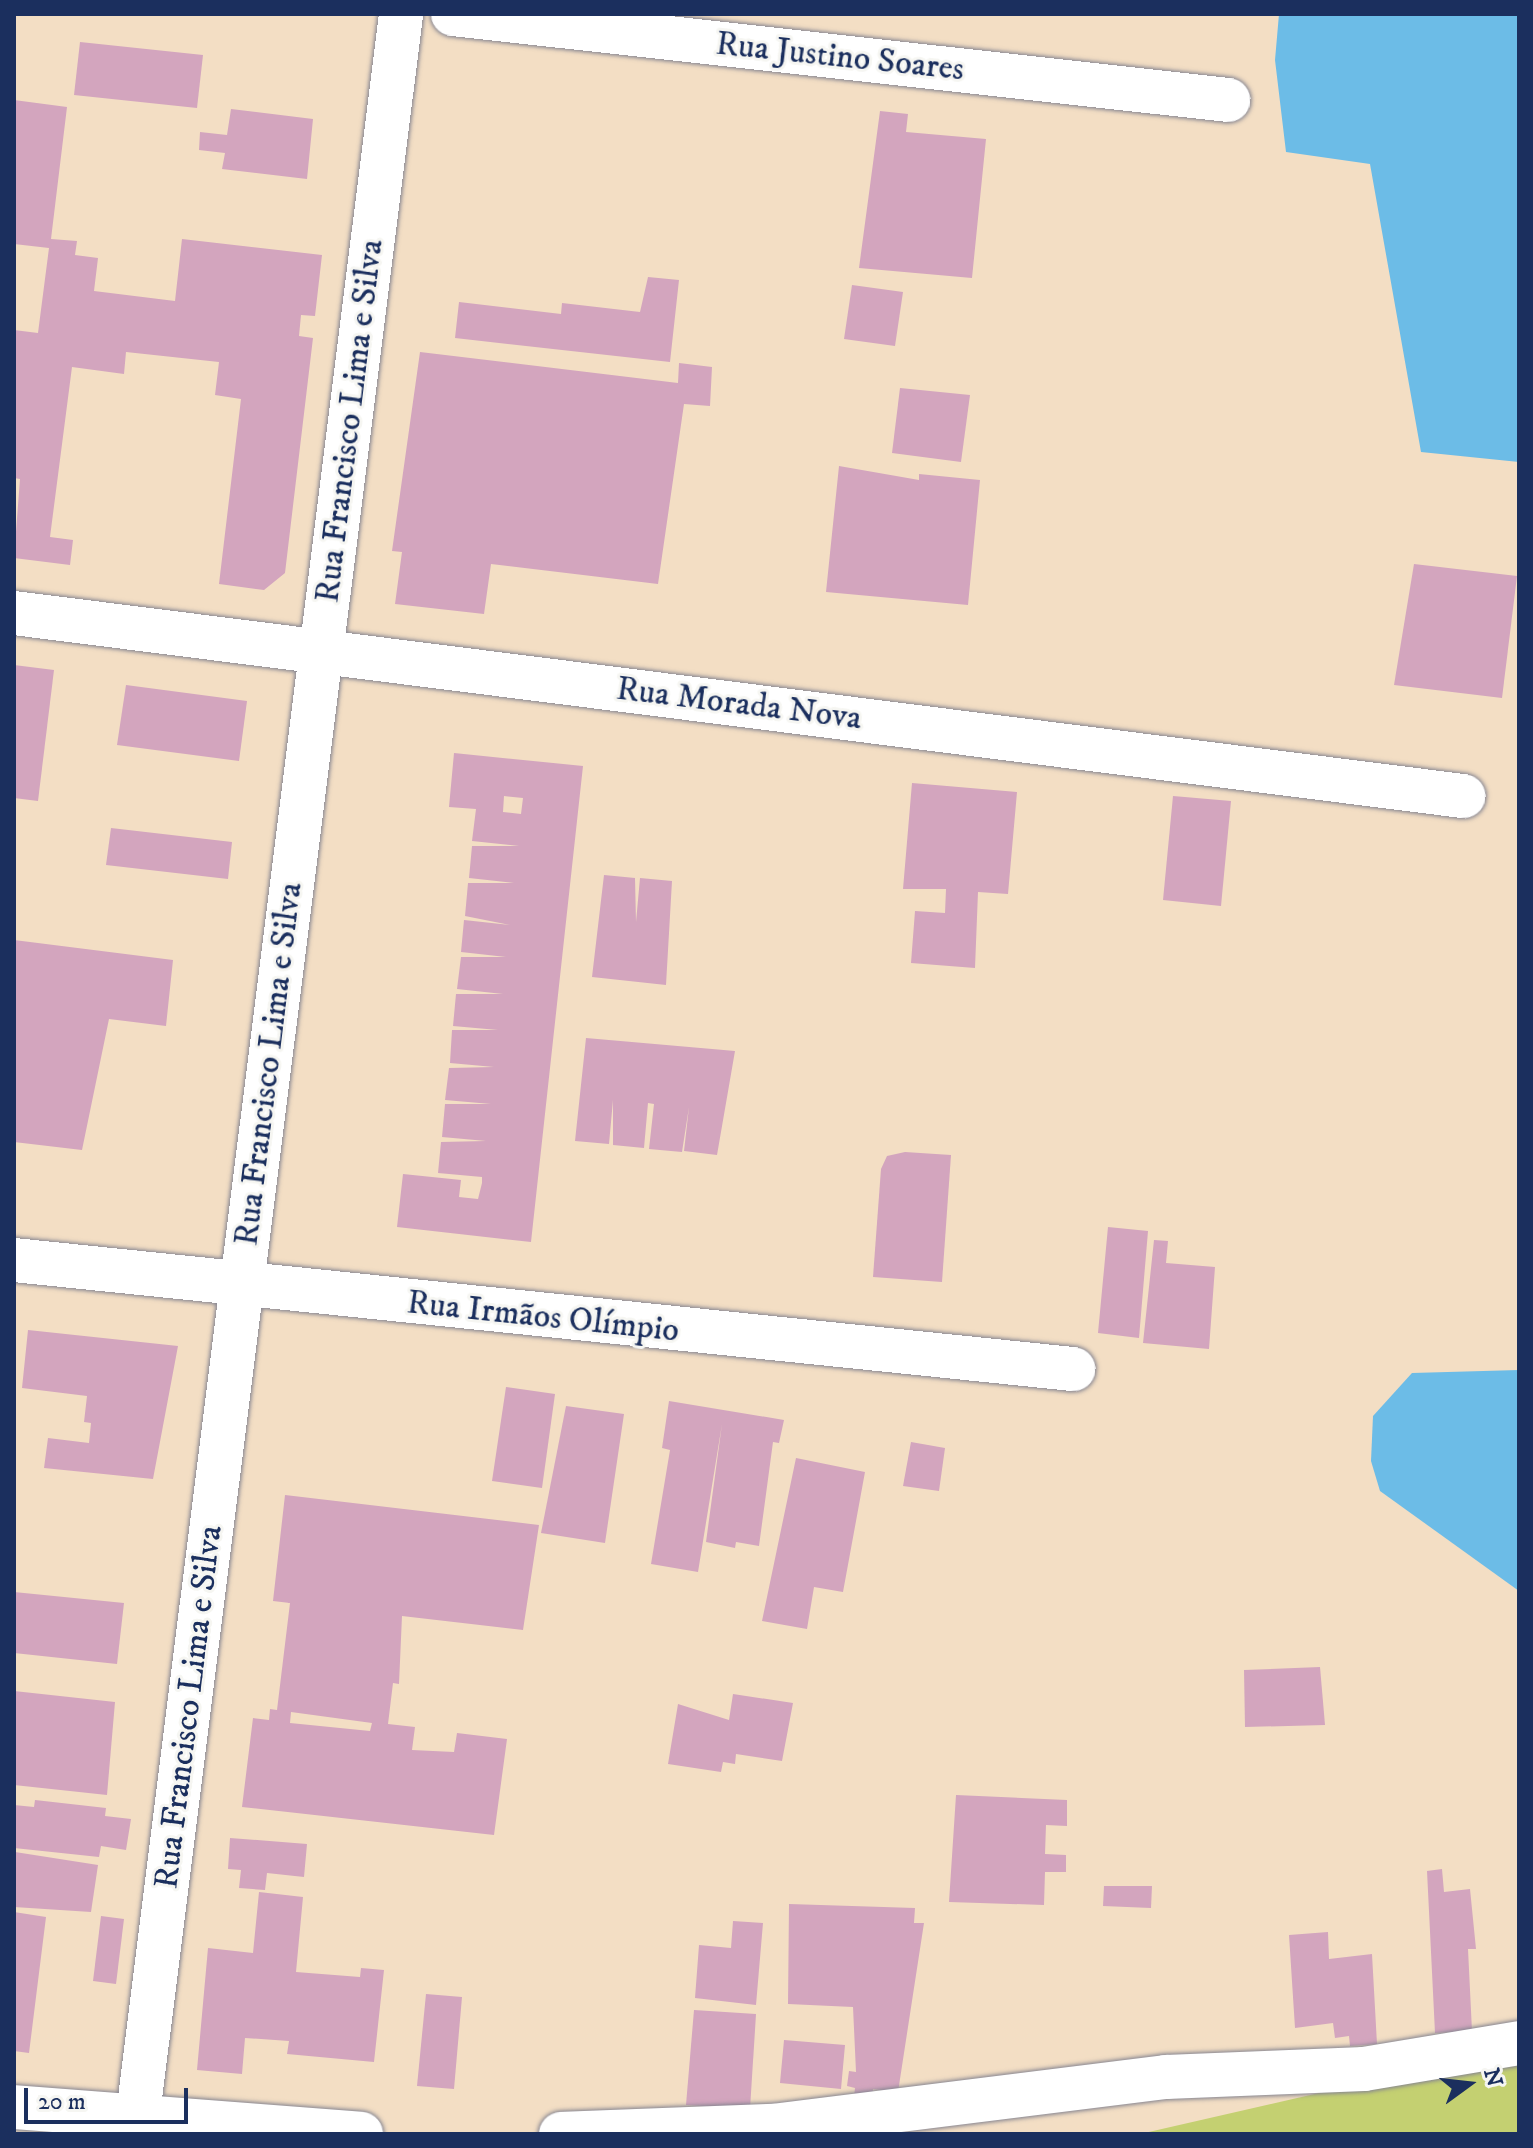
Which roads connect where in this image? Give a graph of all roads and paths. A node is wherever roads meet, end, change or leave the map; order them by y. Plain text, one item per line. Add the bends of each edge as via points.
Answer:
1 (401, 14) edge
2 (453, 14) edge
3 (1228, 100) dead end
4 (14, 613) edge
5 (322, 650) junction
6 (1463, 796) dead end
7 (14, 1260) edge
8 (242, 1287) junction
9 (1073, 1369) dead end
10 (1519, 2043) edge
11 (138, 2114) junction
12 (24, 2116) edge
13 (361, 2134) edge
14 (561, 2134) edge

1 - 5 street, Rua Francisco Lima e Silva
2 - 3 street, Rua Justino Soares
4 - 5 street, Rua Morada Nova
5 - 6 street, Rua Morada Nova
5 - 8 street, Rua Francisco Lima e Silva
7 - 8 street, Rua Irmãos Olímpio
8 - 9 street, Rua Irmãos Olímpio
8 - 11 street, Rua Francisco Lima e Silva
10 - 14 street via 1364,2069 1166,2077 772,2126
11 - 12 street
11 - 13 street

